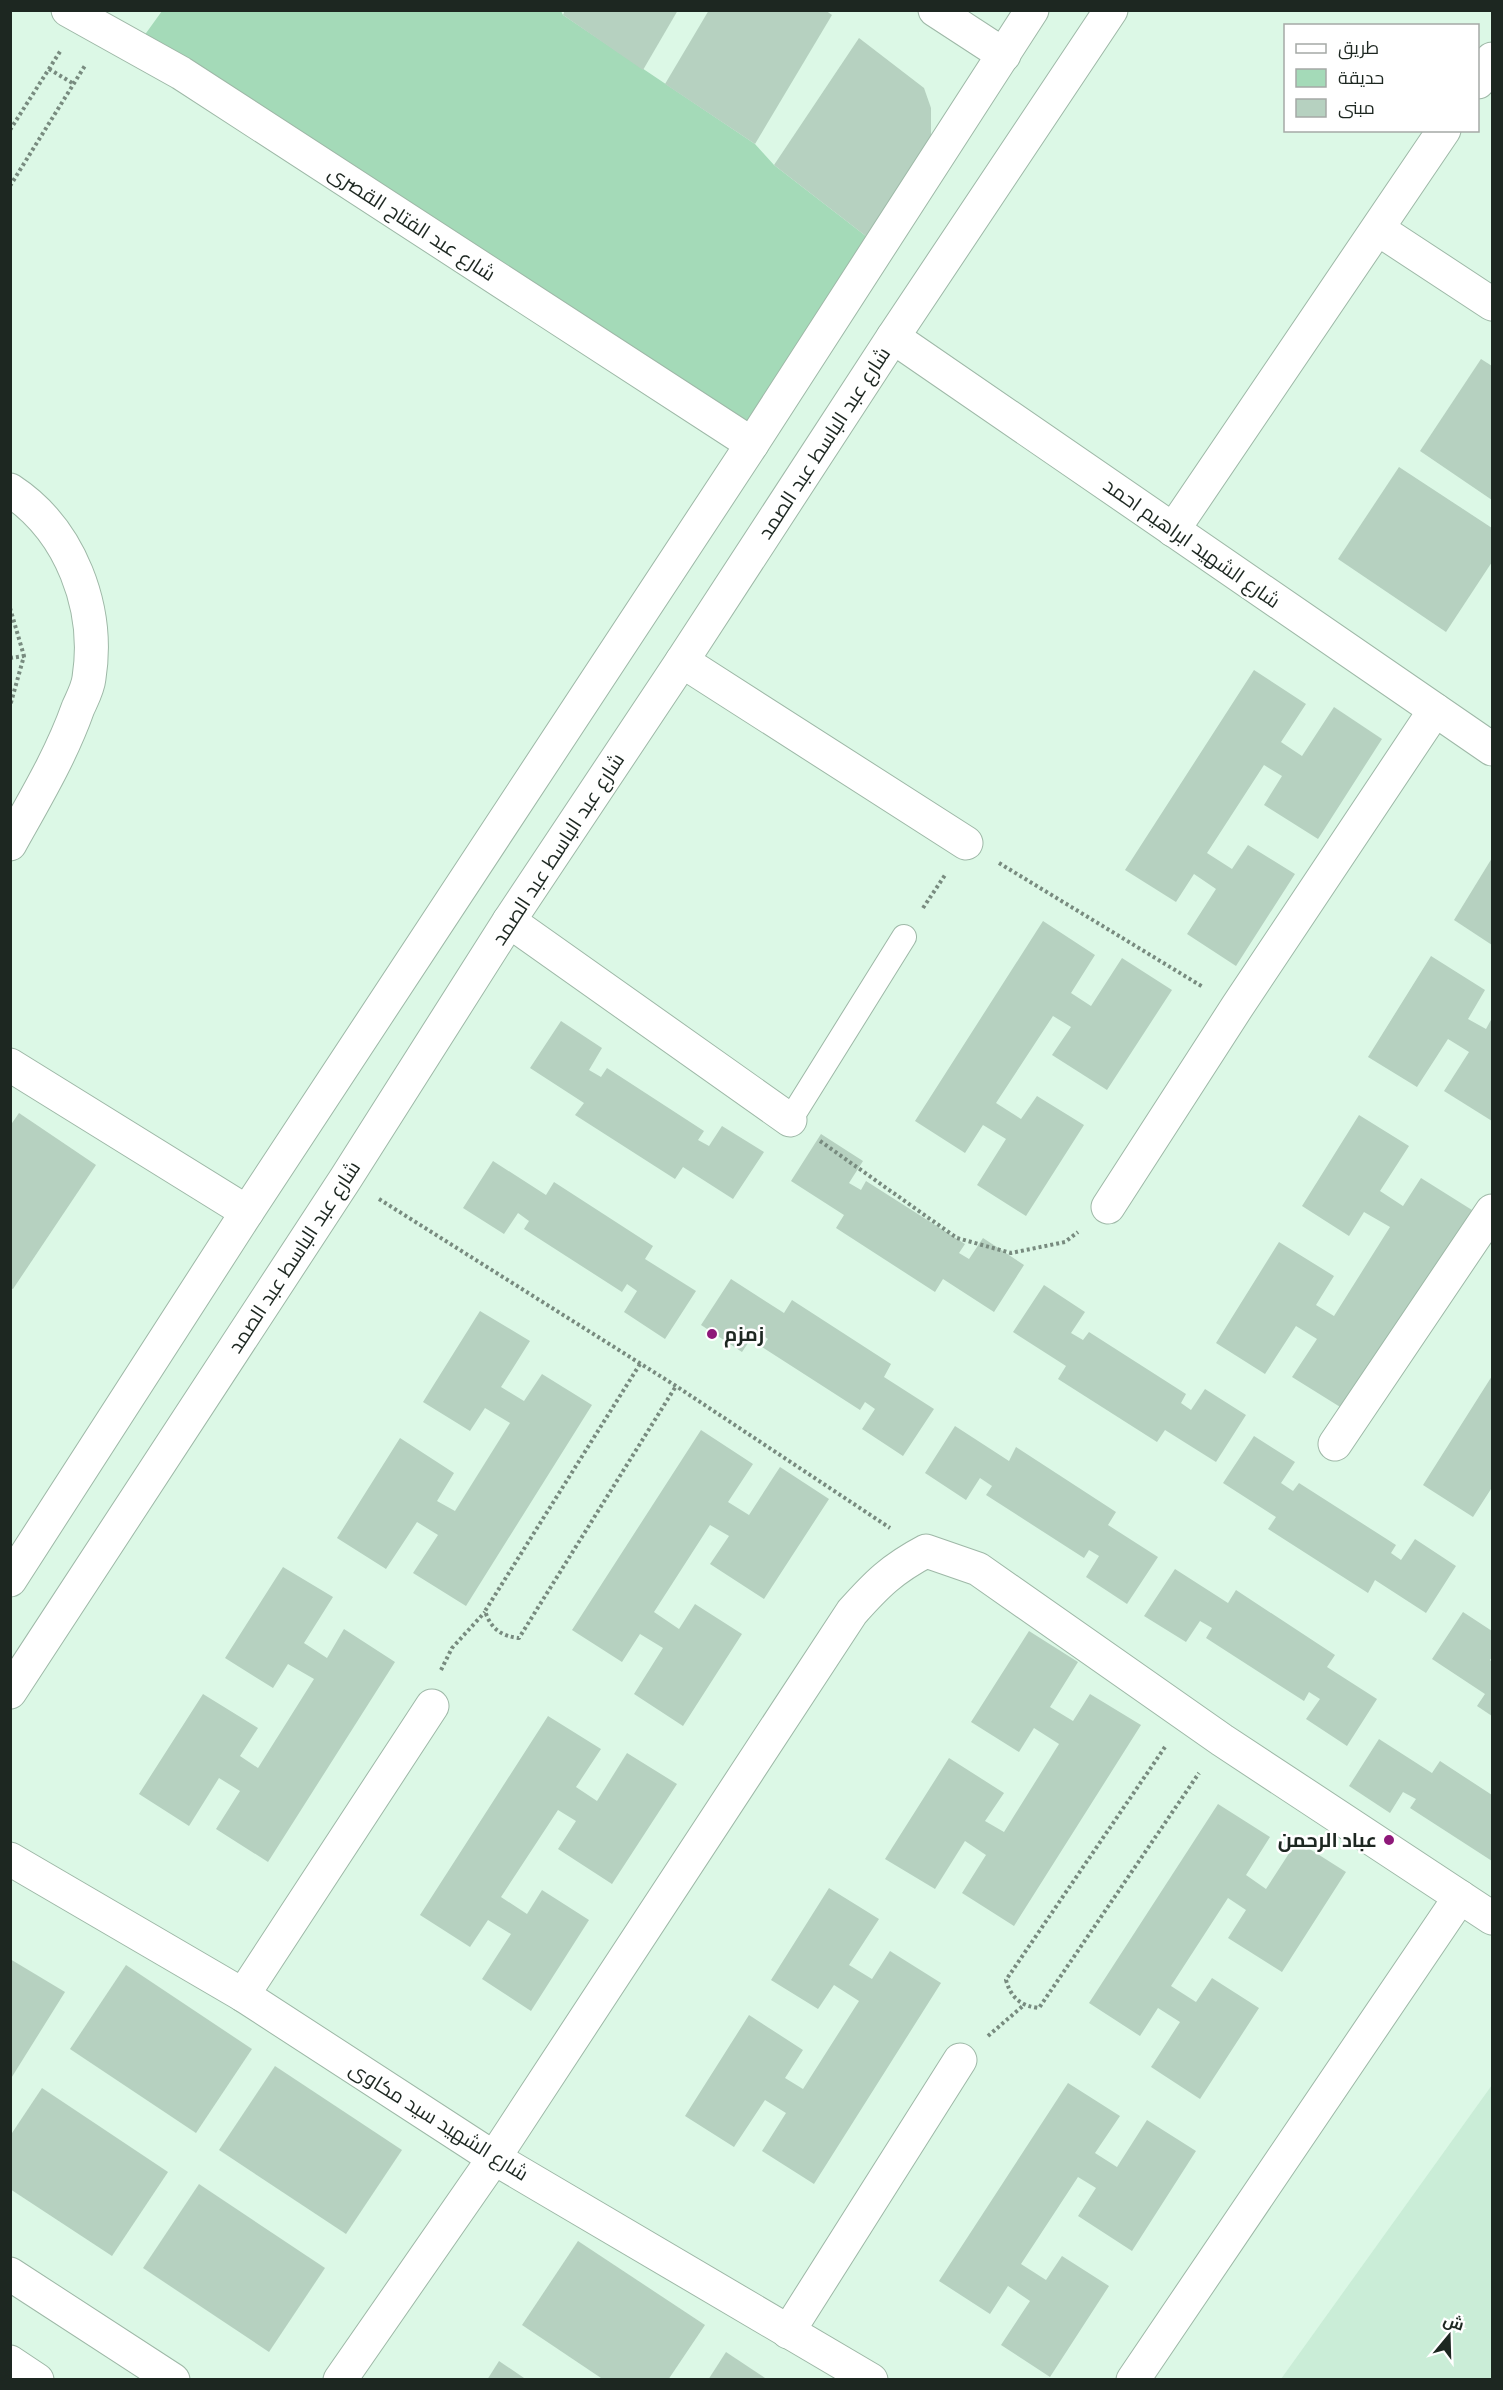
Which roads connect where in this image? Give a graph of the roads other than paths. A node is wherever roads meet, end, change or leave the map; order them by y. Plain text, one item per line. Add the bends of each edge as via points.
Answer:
1 (935, 10) edge
2 (1032, 10) edge
3 (1112, 10) edge
4 (85, 20) edge
5 (1004, 55) junction
6 (1492, 59) edge
7 (1479, 79) edge
8 (1443, 132) edge
9 (1378, 229) junction
10 (1492, 304) edge
11 (893, 336) junction
12 (752, 444) junction
13 (10, 490) edge
14 (1173, 530) junction
15 (682, 661) junction
16 (1435, 710) junction
17 (1492, 749) edge
18 (10, 843) edge
19 (966, 843) road end
20 (509, 921) junction
21 (904, 938) road end
22 (10, 1065) edge
23 (790, 1120) joint
24 (1108, 1207) road end
25 (1492, 1211) edge
26 (246, 1212) junction
27 (1335, 1444) dead end
28 (10, 1580) edge
29 (10, 1692) edge
30 (432, 1706) road end
31 (10, 1859) edge
32 (1460, 1897) junction
33 (1492, 1918) edge
34 (243, 1995) junction
35 (960, 2060) road end
36 (494, 2158) junction
37 (10, 2274) edge
38 (788, 2332) junction
39 (10, 2362) edge
40 (37, 2379) edge
41 (173, 2379) edge
42 (340, 2379) edge
43 (871, 2379) edge
44 (1133, 2379) edge

1 - 5 street
2 - 5 street
3 - 11 street, شارع عبد الباسط عبد الصمد
4 - 12 street, شارع عبد الفتاح القصرى via 181,73
5 - 12 street
6 - 7 street
8 - 9 street
9 - 10 street
9 - 14 street
11 - 14 street, شارع الشهيد ابراهيم احمد
11 - 15 street, شارع عبد الباسط عبد الصمد
12 - 26 street
13 - 18 street via 30,503 70,555 90,615 89,679 67,739
14 - 16 street, شارع الشهيد ابراهيم احمد
15 - 19 street
15 - 20 street, شارع عبد الباسط عبد الصمد
16 - 17 street, شارع الشهيد ابراهيم احمد
16 - 24 street
20 - 23 street
20 - 29 street, شارع عبد الباسط عبد الصمد
21 - 23 lane
22 - 26 street
25 - 27 street
26 - 28 street
30 - 34 street
31 - 34 street, شارع الشهيد سيد مكاوى
32 - 33 street
32 - 36 street via 1186,1716 978,1569 926,1551 878,1582 852,1612
32 - 44 street
34 - 36 street, شارع الشهيد سيد مكاوى
35 - 38 street
36 - 38 street, شارع الشهيد سيد مكاوى
36 - 42 street
37 - 41 street
38 - 43 street, شارع الشهيد سيد مكاوى
39 - 40 street

